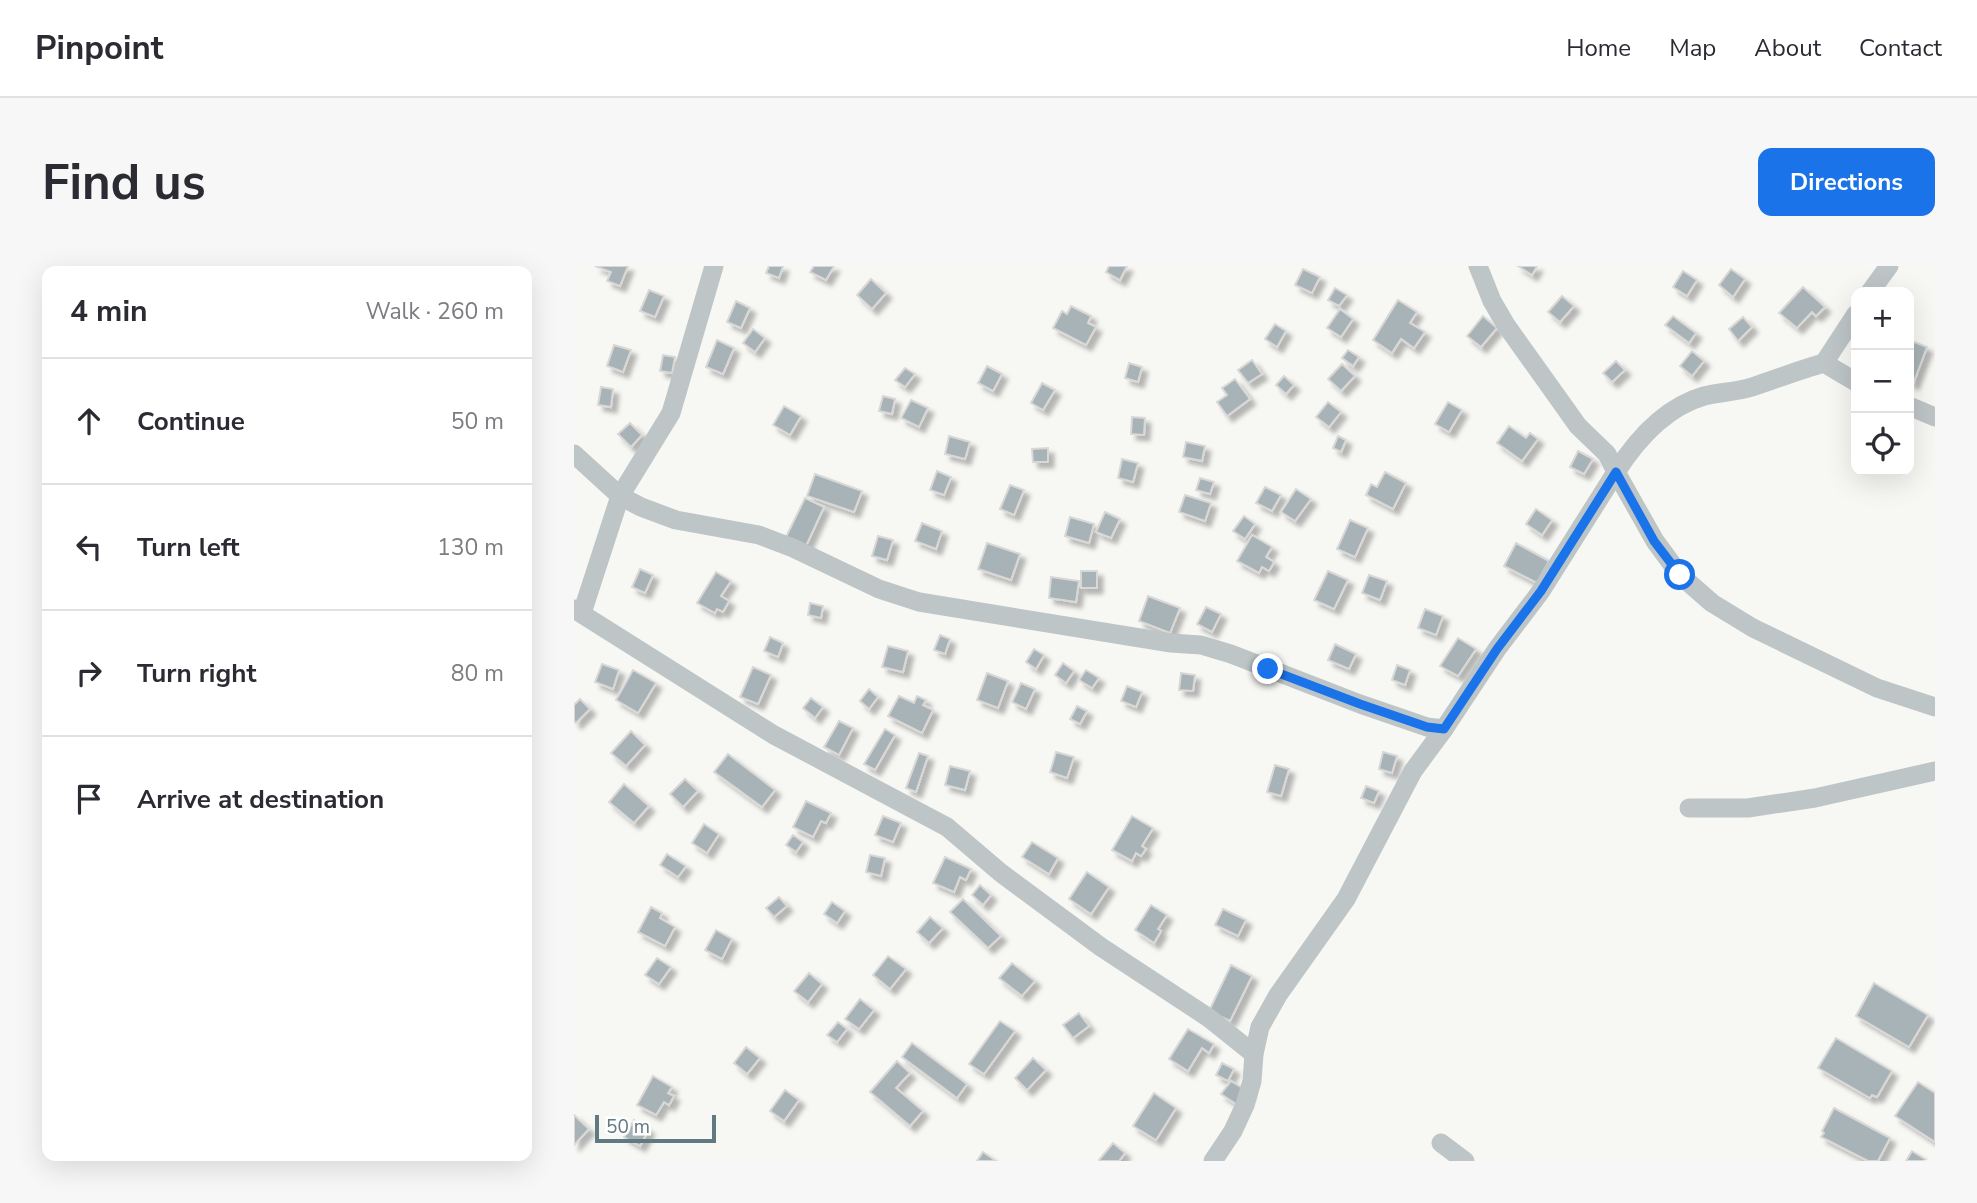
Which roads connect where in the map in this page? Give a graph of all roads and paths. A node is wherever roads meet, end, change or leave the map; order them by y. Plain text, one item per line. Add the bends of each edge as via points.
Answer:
1 (714, 266) edge
2 (1478, 266) edge
3 (1889, 266) edge
4 (1874, 287) edge
5 (1851, 322) edge
6 (1824, 363) junction
7 (1851, 379) edge
8 (1914, 408) edge
9 (1935, 417) edge
10 (574, 454) edge
11 (1616, 472) junction
12 (620, 496) junction
13 (578, 611) edge
14 (1935, 707) edge
15 (1444, 729) junction
16 (1935, 771) edge
17 (1689, 808) dead end
18 (1254, 1054) junction
19 (1441, 1143) dead end
20 (1213, 1161) edge
21 (1465, 1161) edge

1 - 12 street via 671,413
2 - 11 street via 1506,325 1578,426 1607,454
3 - 4 street
5 - 6 street
6 - 7 street
6 - 11 street via 1684,403 1657,422
8 - 9 street
10 - 12 street
11 - 14 street via 1654,541 1680,575 1712,603 1877,688
11 - 15 street via 1541,591
12 - 13 street
12 - 15 street via 676,520 759,535 919,603 1201,645 1360,704
13 - 18 street via 774,735 947,827 1101,947 1209,1018
15 - 18 street via 1413,771 1346,899 1259,1027
16 - 17 street via 1815,798 1748,808
18 - 20 street via 1245,1105
19 - 21 street

